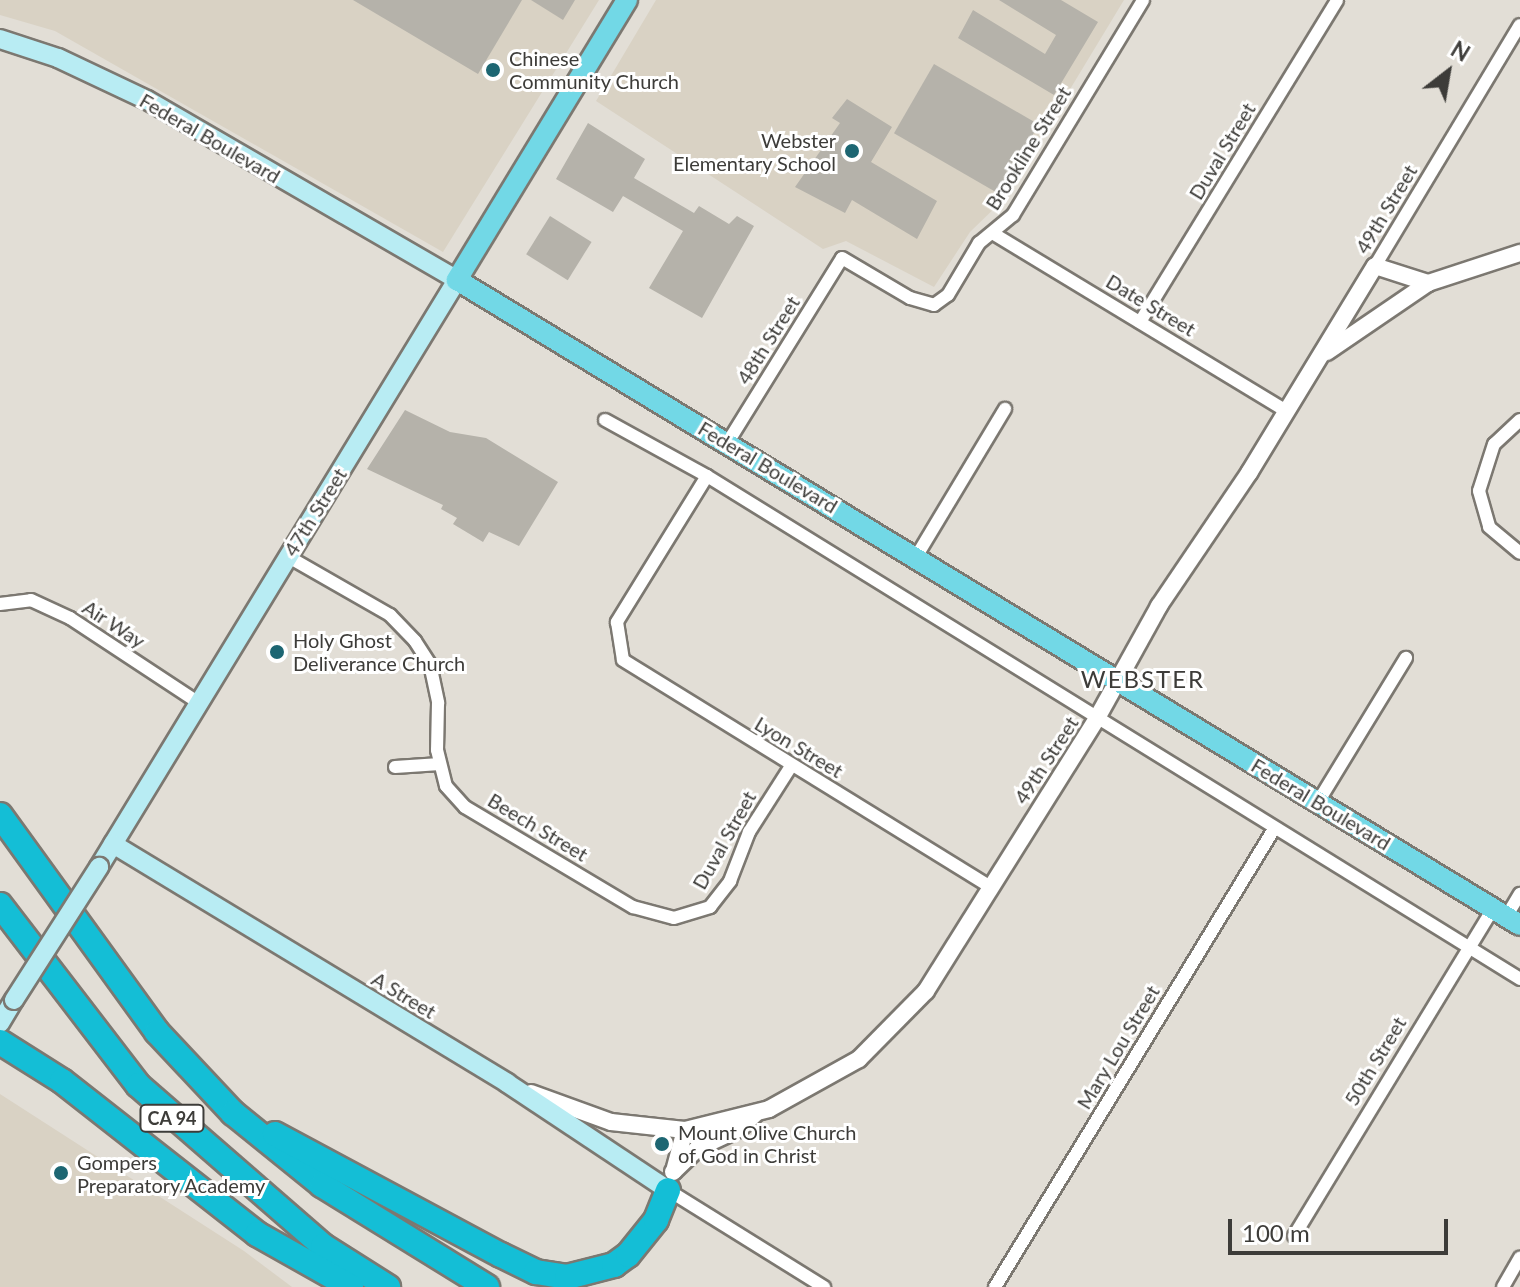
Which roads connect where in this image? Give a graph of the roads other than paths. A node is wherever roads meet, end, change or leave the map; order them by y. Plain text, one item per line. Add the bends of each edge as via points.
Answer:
1 (627, 0) edge
2 (1143, 0) edge
3 (1337, 0) edge
4 (1520, 25) edge
5 (0, 39) edge
6 (994, 234) junction
7 (1520, 253) edge
8 (842, 258) joint
9 (1375, 266) junction
10 (457, 280) junction
11 (1428, 283) junction
12 (1140, 322) junction
13 (1323, 355) junction
14 (1005, 409) dead end
15 (1286, 411) junction
16 (605, 420) dead end
17 (1514, 423) edge
18 (728, 442) junction
19 (707, 476) junction
20 (1520, 553) edge
21 (287, 556) junction
22 (916, 557) junction
23 (0, 604) edge
24 (1406, 658) dead end
25 (1117, 680) junction
26 (199, 703) junction
27 (1097, 718) junction
28 (440, 764) junction
29 (791, 766) junction
30 (395, 767) dead end
31 (1318, 802) junction
32 (0, 815) edge
33 (1274, 829) junction
34 (113, 844) junction
35 (989, 886) junction
36 (1520, 894) edge
37 (0, 905) edge
38 (633, 907) joint
39 (1506, 917) edge
40 (1469, 947) junction
41 (1520, 979) edge
42 (0, 1023) edge
43 (0, 1042) edge
44 (507, 1083) junction
45 (233, 1113) junction
46 (756, 1113) junction
47 (685, 1130) junction
48 (671, 1181) junction
49 (1294, 1236) dead end
50 (1518, 1267) edge
51 (351, 1287) edge
52 (388, 1287) edge
53 (487, 1287) edge
54 (824, 1287) edge
55 (995, 1287) edge
56 (1503, 1287) edge

1 - 10 main road, 47th Street
2 - 6 street, Brookline Street via 1013,215
3 - 12 street, Duval Street
4 - 9 street, 49th Street
5 - 10 main road, Federal Boulevard via 60,59 147,100
6 - 8 street, Brookline Street via 979,243 948,295 934,305 910,298
6 - 12 street, Date Street
7 - 11 street
8 - 18 street, 48th Street
9 - 11 street
9 - 13 street, 49th Street
10 - 18 main road, Federal Boulevard
10 - 21 main road, 47th Street
11 - 13 street
12 - 15 street, Date Street
13 - 15 street, 49th Street
14 - 22 street
15 - 25 street, 49th Street via 1192,553
16 - 19 street
17 - 20 street via 1484,460 1479,491 1496,537
18 - 22 main road, Federal Boulevard
19 - 27 street
19 - 29 street, Lyon Street via 617,622 623,660
21 - 26 main road, 47th Street
21 - 28 street, Beech Street via 390,615 415,641 433,677
22 - 25 main road, Federal Boulevard
23 - 26 street, Air Way via 31,600 70,618
24 - 31 street
25 - 27 street, 49th Street
25 - 31 main road, Federal Boulevard
26 - 34 main road, 47th Street
27 - 33 street
27 - 35 street, 49th Street
28 - 30 street
28 - 38 street, Beech Street via 446,786 465,807
29 - 35 street, Lyon Street
29 - 38 street, Duval Street via 710,907 674,918
31 - 39 main road, Federal Boulevard
32 - 45 highway, CA 94 via 157,1032
33 - 40 street
33 - 55 street, Mary Lou Street
34 - 42 main road, 47th Street, bridge
34 - 44 main road, A Street
35 - 46 street, 49th Street via 926,991 888,1032 819,1084
36 - 39 street, 50th Street
37 - 52 highway, CA 94 via 148,1095 323,1246
39 - 40 street, 50th Street
40 - 41 street
40 - 49 street, 50th Street
43 - 51 highway via 62,1081 257,1234
44 - 47 street, 49th Street via 611,1122
44 - 48 main road, A Street
45 - 48 highway via 536,1272 567,1277 614,1265 656,1220
45 - 53 highway, CA 94 via 322,1185
46 - 47 street, 49th Street
46 - 48 street via 739,1129 698,1148
47 - 48 street
48 - 54 street, A Street
50 - 56 street

